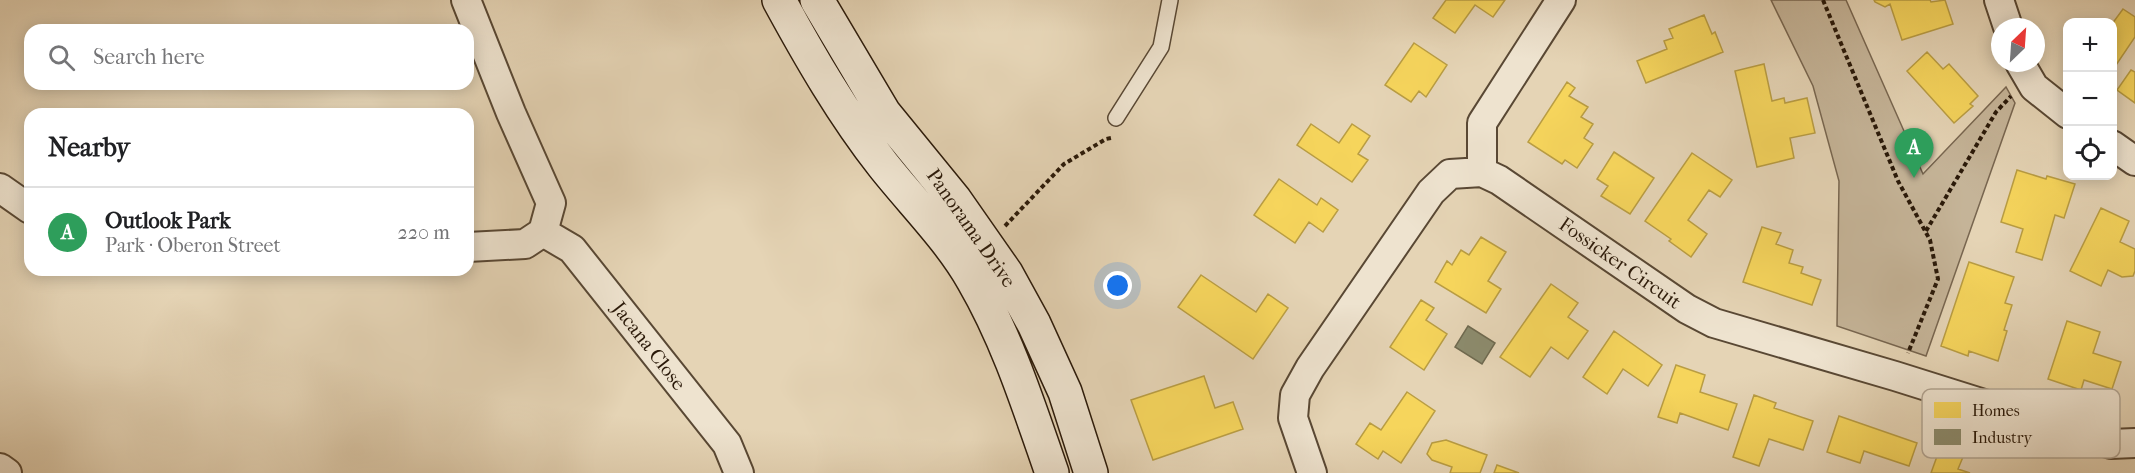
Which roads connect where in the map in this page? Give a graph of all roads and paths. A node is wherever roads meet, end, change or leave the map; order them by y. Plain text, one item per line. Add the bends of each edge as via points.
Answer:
1 (466, 0) edge
2 (779, 0) edge
3 (817, 0) edge
4 (1170, 0) edge
5 (1561, 0) edge
6 (1823, 0) edge
7 (1999, 0) edge
8 (2005, 18) edge
9 (2023, 72) edge
10 (2025, 72) edge
11 (2063, 111) edge
12 (1116, 118) dead end
13 (1116, 136) dead end
14 (2117, 148) edge
15 (2135, 161) edge
16 (1482, 172) junction
17 (0, 188) edge
18 (24, 205) edge
19 (543, 232) junction
20 (1926, 232) junction
21 (986, 244) junction
22 (474, 247) edge
23 (1895, 376) junction
24 (1936, 389) edge
25 (2135, 443) edge
26 (2120, 444) edge
27 (0, 468) edge
28 (7, 473) edge
29 (739, 473) edge
30 (1052, 473) edge
31 (1091, 473) edge
32 (1312, 473) edge

1 - 19 street via 550,203
2 - 30 street, Panorama Drive via 841,106 973,279 1016,368
3 - 21 street, Panorama Drive via 884,113
4 - 12 lane via 1161,47
5 - 16 street via 1482,123
6 - 20 path via 1898,182
7 - 8 street
9 - 20 path
10 - 11 street via 2034,87
13 - 21 path via 1064,164
14 - 15 street
16 - 23 street, Fossicker Circuit via 1714,323
16 - 32 street via 1450,174 1431,192 1295,395 1293,418
17 - 18 street
19 - 22 street via 525,244
19 - 29 street, Jacana Close via 572,249 727,444
20 - 23 path via 1938,279 1913,344
21 - 31 street, Panorama Drive via 1034,324 1065,392
23 - 24 street, Fossicker Circuit
25 - 26 street, Fossicker Circuit
27 - 28 street

